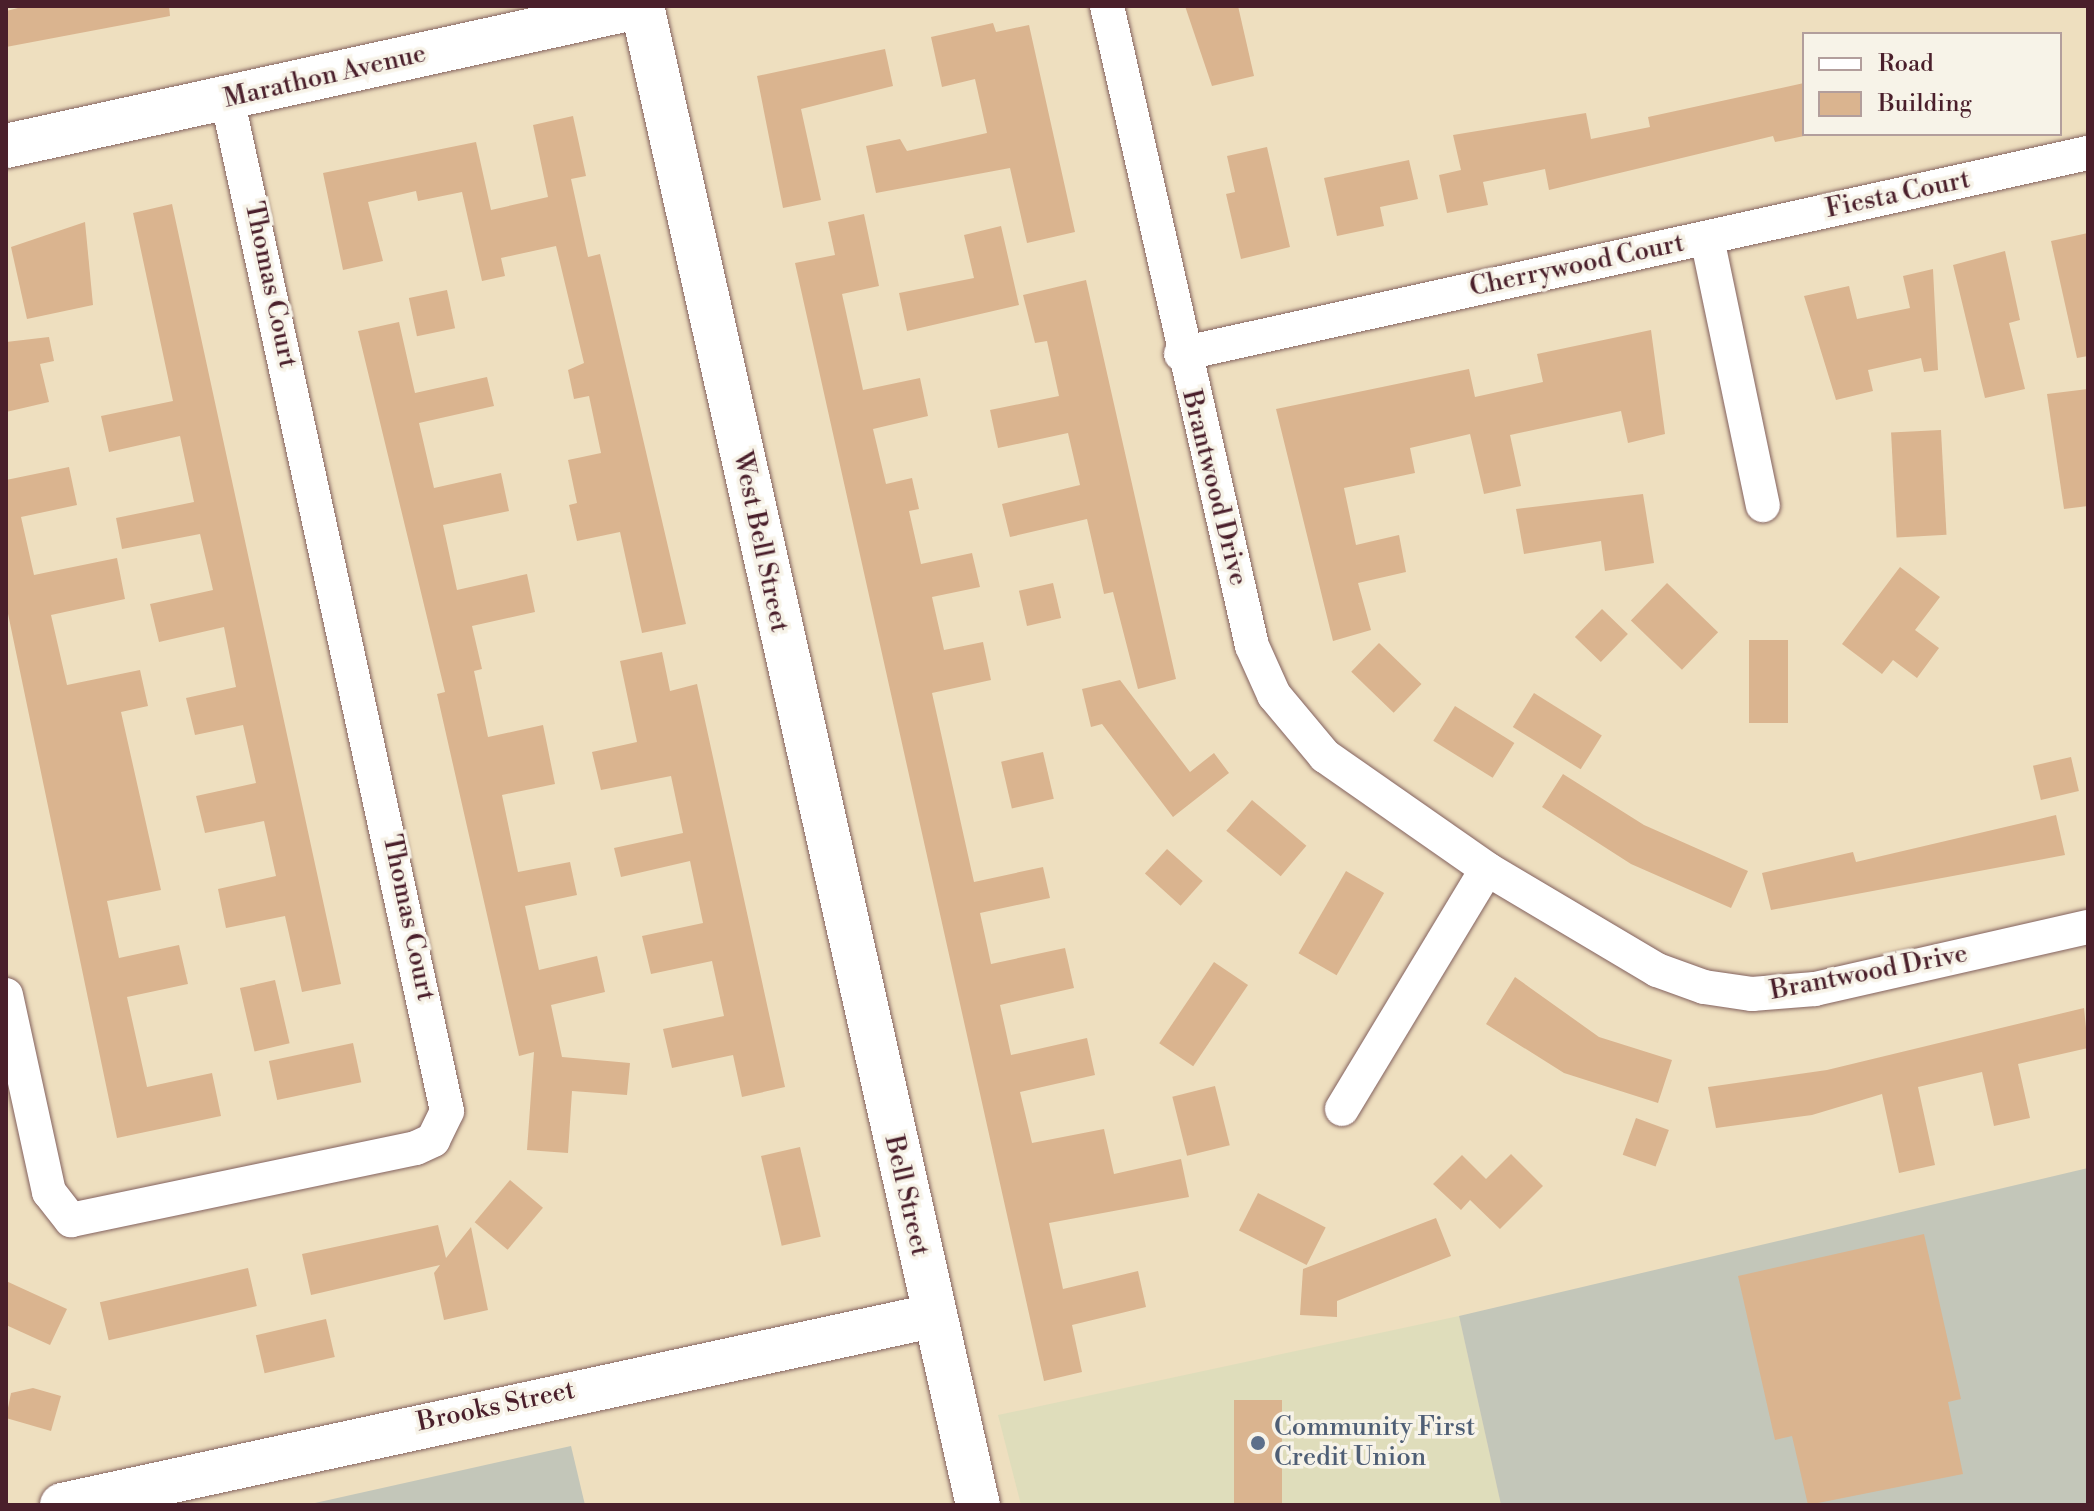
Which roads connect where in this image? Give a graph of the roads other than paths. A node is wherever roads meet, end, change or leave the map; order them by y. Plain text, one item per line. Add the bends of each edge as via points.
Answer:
1 (642, 6) edge
2 (1107, 6) edge
3 (227, 98) junction
4 (6, 146) edge
5 (2088, 153) edge
6 (1707, 238) junction
7 (1181, 354) junction
8 (1763, 505) dead end
9 (1487, 869) junction
10 (2088, 927) edge
11 (6, 995) edge
12 (879, 1077) joint
13 (1342, 1109) dead end
14 (932, 1316) junction
15 (62, 1505) edge
16 (978, 1505) edge

1 - 3 street, Marathon Avenue
1 - 12 street, West Bell Street
2 - 7 street, Brantwood Drive
3 - 4 street, Marathon Avenue
3 - 11 street, Thomas Court via 447,1111 433,1140 416,1148 71,1220 49,1192
5 - 6 street, Fiesta Court
6 - 7 street, Cherrywood Court
6 - 8 street, Cherrywood Court
7 - 9 street, Brantwood Drive via 1252,646 1274,695 1325,756
9 - 10 street, Brantwood Drive via 1657,970 1752,994 1815,989
9 - 13 street
12 - 14 street, Bell Street
14 - 15 street, Brooks Street
14 - 16 street

